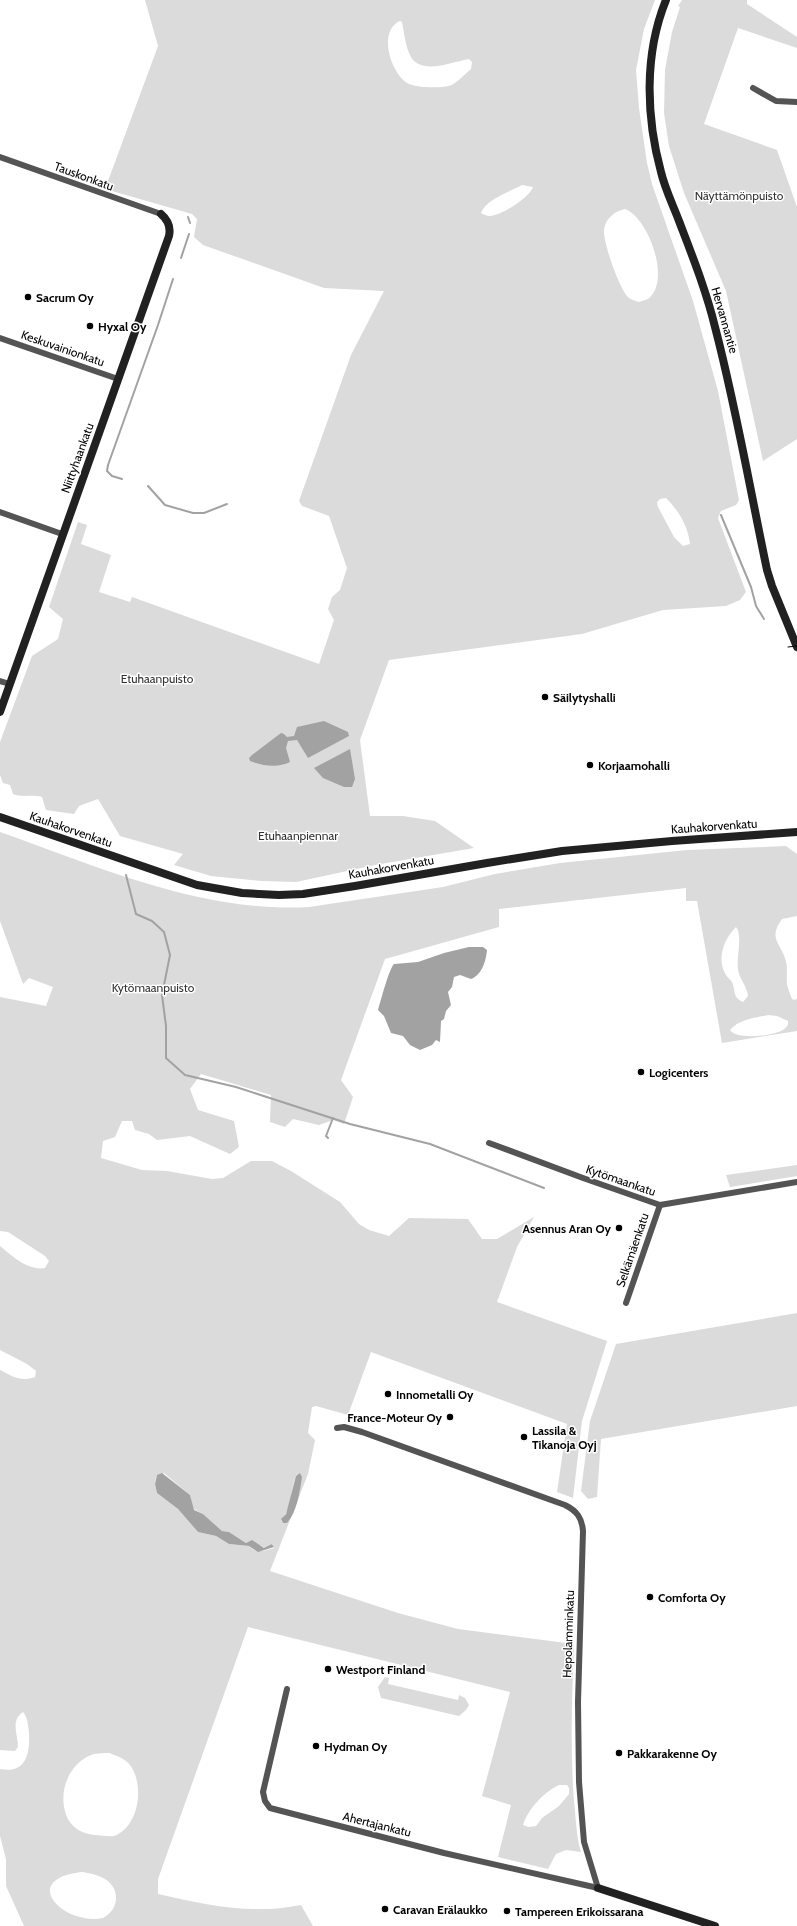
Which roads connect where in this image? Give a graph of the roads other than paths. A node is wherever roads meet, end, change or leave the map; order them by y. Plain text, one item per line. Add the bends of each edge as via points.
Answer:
1 (666, 0) edge
2 (753, 88) dead end
3 (797, 102) edge
4 (0, 157) edge
5 (160, 214) joint
6 (0, 338) edge
7 (118, 378) junction
8 (0, 512) edge
9 (62, 534) junction
10 (796, 642) edge
11 (0, 681) edge
12 (10, 684) junction
13 (0, 712) edge
14 (0, 817) edge
15 (797, 832) edge
16 (489, 1143) dead end
17 (797, 1182) edge
18 (660, 1204) junction
19 (626, 1303) dead end
20 (336, 1428) dead end
21 (288, 1689) dead end
22 (598, 1888) junction
23 (715, 1926) edge

1 - 10 street, Hervannantie via 651,58 650,113 654,142 661,174 700,276 715,324 767,570
2 - 3 street via 776,101
4 - 5 street, Tauskonkatu
5 - 7 street, Niittyhaankatu via 168,224 169,236
6 - 7 street, Keskuvainionkatu
7 - 9 street, Niittyhaankatu
8 - 9 street
9 - 12 street, Niittyhaankatu
11 - 12 street
12 - 13 street, Niittyhaankatu
14 - 15 street, Kauhakorvenkatu via 197,885 242,893 272,894 303,894 562,851
16 - 18 street, Kytömaankatu
17 - 18 street, Kytömaankatu
18 - 19 street, Selkämäenkatu
20 - 22 street, Hepolamminkatu via 356,1430 565,1505 573,1509 580,1518 583,1531 578,1707 579,1782 584,1842
21 - 22 street, Ahertajankatu via 263,1792 270,1808 444,1853
22 - 23 street

